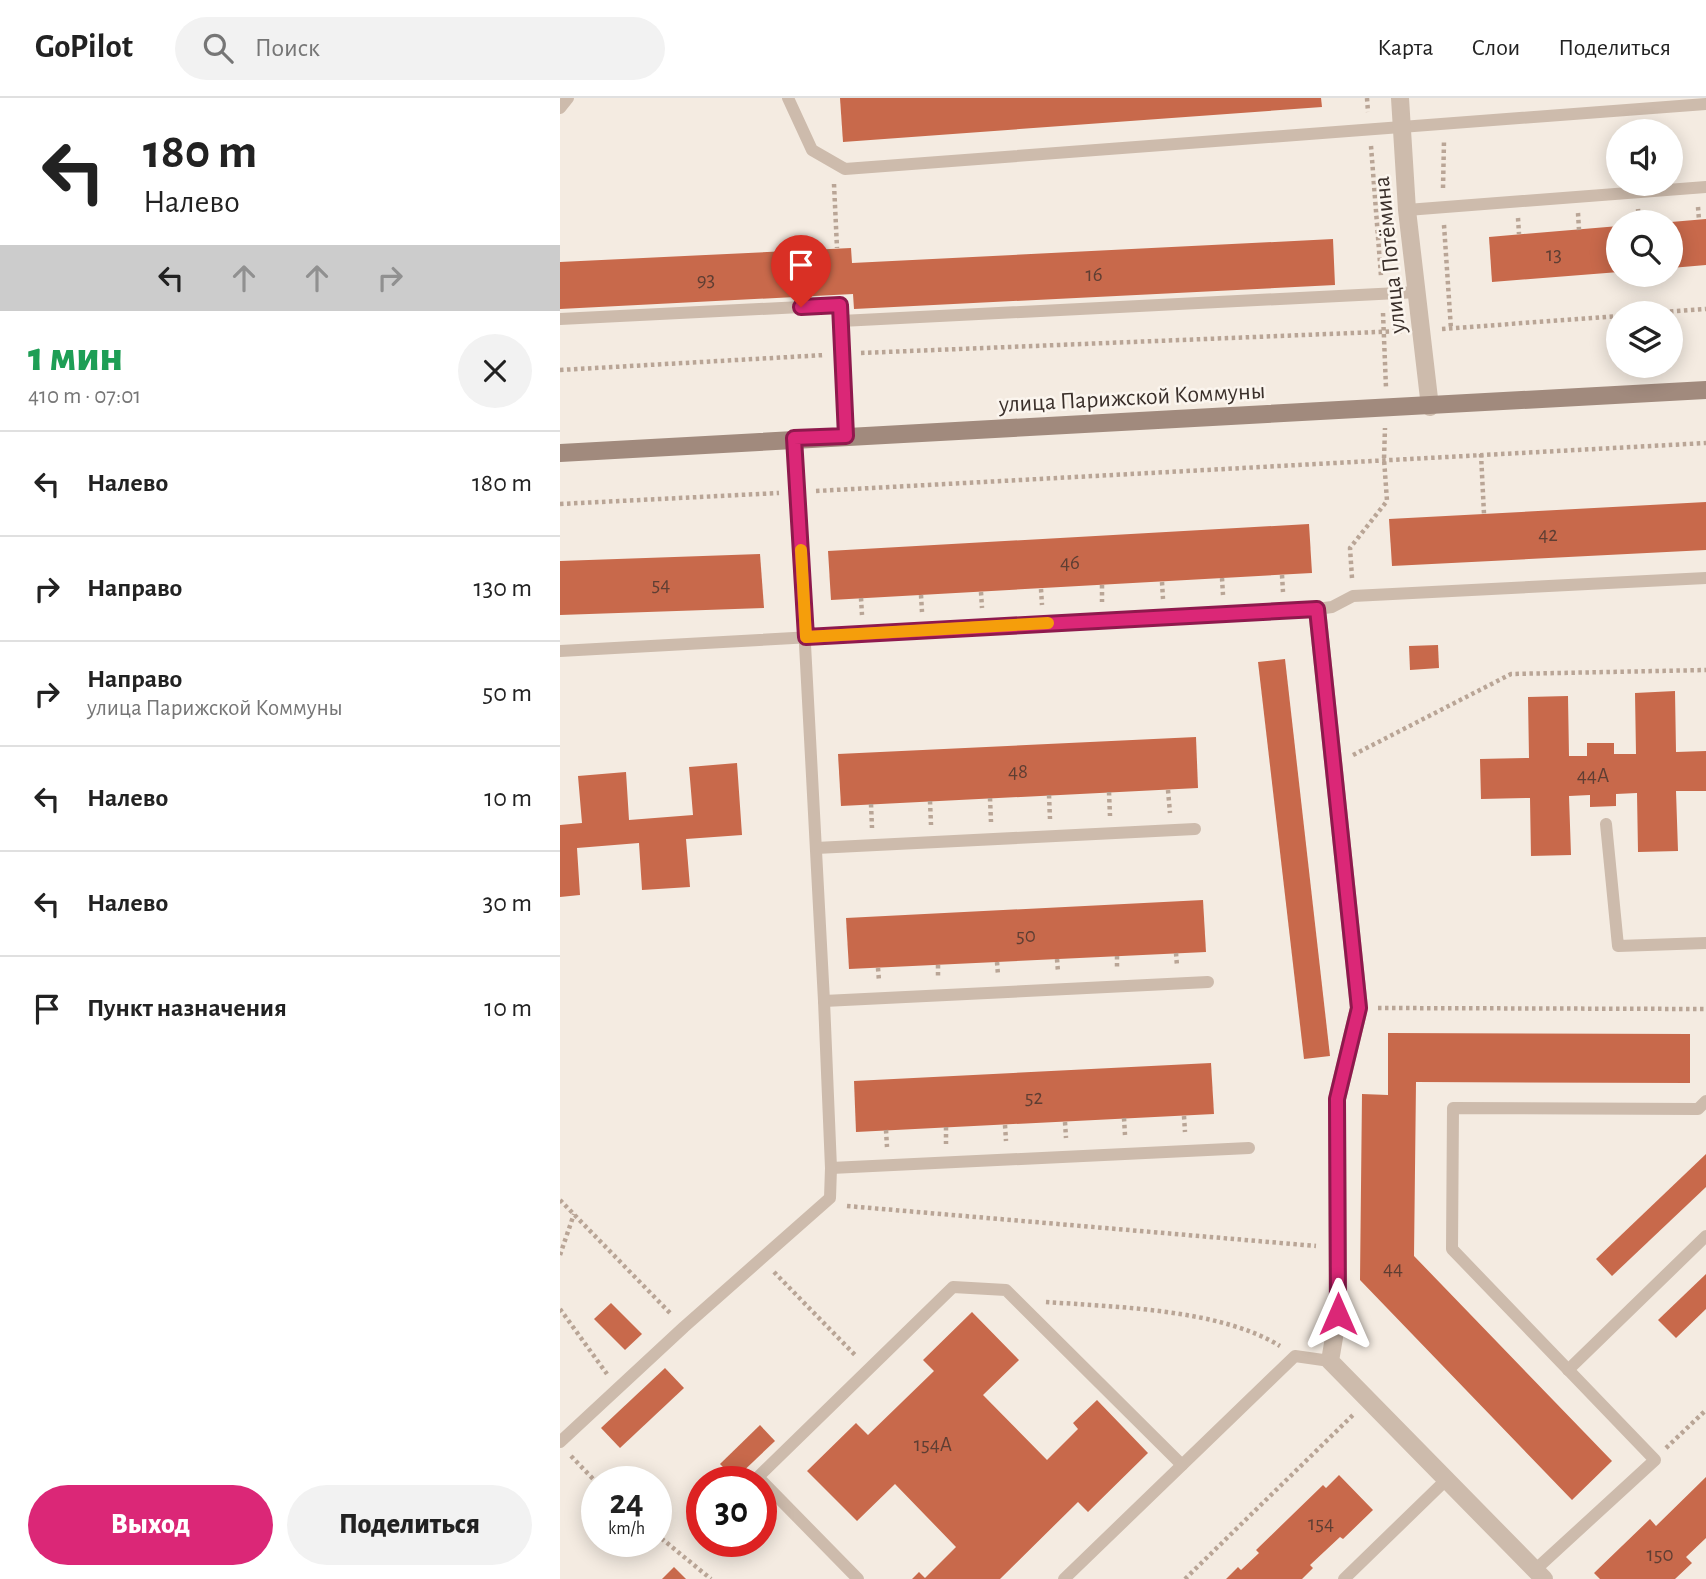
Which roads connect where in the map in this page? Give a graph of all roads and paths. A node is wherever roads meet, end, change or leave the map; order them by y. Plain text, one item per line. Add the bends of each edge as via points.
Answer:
1 (568, 98) edge
2 (788, 98) edge
3 (1367, 98) edge
4 (1400, 98) edge
5 (1706, 104) edge
6 (560, 108) edge
7 (1401, 128) junction
8 (1370, 131) junction
9 (833, 162) junction
10 (1706, 187) edge
11 (1407, 211) junction
12 (838, 248) dead end
13 (1418, 292) junction
14 (1382, 294) junction
15 (1706, 309) edge
16 (1683, 311) edge
17 (1606, 317) edge
18 (560, 319) edge
19 (841, 321) junction
20 (1421, 330) junction
21 (1385, 332) junction
22 (842, 354) junction
23 (560, 370) edge
24 (1706, 390) edge
25 (1430, 407) junction
26 (1386, 409) junction
27 (846, 436) junction
28 (794, 438) junction
29 (1706, 443) edge
30 (560, 453) edge
31 (1481, 454) junction
32 (1384, 459) junction
33 (797, 492) junction
34 (560, 504) edge
35 (1484, 514) dead end
36 (1706, 578) edge
37 (1353, 596) junction
38 (1317, 609) junction
39 (806, 637) junction
40 (560, 651) edge
41 (1706, 670) edge
42 (1333, 765) junction
43 (1606, 824) dead end
44 (1195, 830) dead end
45 (816, 848) junction
46 (1706, 943) edge
47 (1208, 982) dead end
48 (824, 1001) junction
49 (1359, 1008) junction
50 (1706, 1009) edge
51 (1706, 1101) edge
52 (1250, 1148) dead end
53 (831, 1168) junction
54 (560, 1200) edge
55 (823, 1204) junction
56 (574, 1214) junction
57 (1706, 1236) edge
58 (1338, 1248) junction
59 (560, 1255) edge
60 (790, 1289) dead end
61 (1042, 1302) dead end
62 (560, 1309) edge
63 (684, 1327) junction
64 (1295, 1356) junction
65 (1330, 1361) junction
66 (869, 1370) junction
67 (1568, 1370) junction
68 (618, 1389) junction
69 (1368, 1400) junction
70 (1706, 1410) edge
71 (560, 1442) edge
72 (569, 1454) dead end
73 (1655, 1460) junction
74 (1182, 1465) junction
75 (581, 1466) edge
76 (1446, 1480) junction
77 (672, 1547) edge
78 (1540, 1575) edge
79 (711, 1579) edge
80 (858, 1579) edge
81 (1064, 1579) edge
82 (1185, 1579) edge
83 (1344, 1579) edge

1 - 6 lane
2 - 9 lane via 812,150
3 - 8 path
4 - 7 street, улица Потёмина
5 - 7 lane
7 - 8 lane
7 - 11 street, улица Потёмина
8 - 9 lane via 845,169
8 - 14 path
9 - 12 path
10 - 11 lane
11 - 13 street, улица Потёмина
13 - 14 lane
13 - 20 street, улица Потёмина
14 - 19 lane
14 - 21 path
15 - 16 path
17 - 20 path
18 - 19 lane via 840,305
19 - 22 lane
20 - 21 path
20 - 25 street, улица Потёмина
21 - 22 path
21 - 26 path
22 - 23 path
22 - 27 lane
24 - 25 main road, улица Парижской Коммуны
25 - 26 main road, улица Парижской Коммуны
26 - 27 main road, улица Парижской Коммуны
26 - 32 path
27 - 28 main road, улица Парижской Коммуны
28 - 30 main road, улица Парижской Коммуны
28 - 33 lane
29 - 31 path
31 - 32 path
31 - 35 path
32 - 33 path
32 - 37 path via 1387,501 1350,548
33 - 34 path
33 - 39 lane
36 - 37 lane
37 - 38 lane
38 - 39 lane
38 - 42 street
39 - 40 lane
39 - 45 lane
41 - 42 path via 1511,674
42 - 49 street
43 - 46 lane via 1618,946
44 - 45 lane
45 - 48 lane
47 - 48 lane
48 - 53 lane
49 - 50 path
49 - 58 street via 1337,1099
51 - 67 lane via 1698,1109 1453,1108 1452,1250
52 - 53 lane
53 - 55 lane via 830,1198
54 - 56 path
55 - 58 path
55 - 63 lane
56 - 59 path
56 - 63 path
57 - 67 lane
58 - 65 street via 1338,1314
60 - 66 path
61 - 64 path via 1144,1309 1222,1324 1263,1336
62 - 68 path
63 - 68 lane
64 - 65 lane
64 - 74 lane
65 - 69 street
66 - 74 lane via 953,1287 1006,1290
66 - 80 lane via 758,1477
67 - 73 lane
68 - 71 lane
69 - 76 street
69 - 82 path
70 - 73 path
72 - 75 path
73 - 78 lane
74 - 81 lane
76 - 78 street
76 - 83 lane
77 - 79 path

